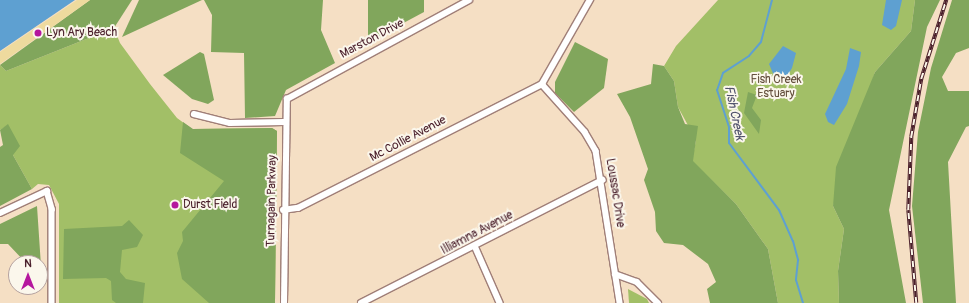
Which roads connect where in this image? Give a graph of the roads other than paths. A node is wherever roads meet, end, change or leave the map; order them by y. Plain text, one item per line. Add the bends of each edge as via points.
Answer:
1 (469, 0) edge
2 (590, 0) edge
3 (542, 84) junction
4 (286, 99) joint
5 (194, 114) dead end
6 (284, 122) junction
7 (602, 180) junction
8 (283, 210) junction
9 (0, 213) edge
10 (475, 246) junction
11 (615, 274) junction
12 (52, 303) edge
13 (284, 303) edge
14 (361, 303) edge
15 (500, 303) edge
16 (620, 303) edge
17 (658, 303) edge

1 - 4 street, Marston Drive
2 - 3 street
3 - 7 street, Loussac Drive via 590,140
3 - 8 street, Mc Collie Avenue via 298,208
4 - 6 street, Turnagain Parkway
5 - 6 street via 230,123
6 - 8 street, Turnagain Parkway
7 - 10 street, Illiamna Avenue
7 - 11 street, Loussac Drive
8 - 13 street, Turnagain Parkway
9 - 12 street via 47,191 52,209
10 - 14 street, Illiamna Avenue
10 - 15 street
11 - 16 street, Loussac Drive
11 - 17 street via 637,282

